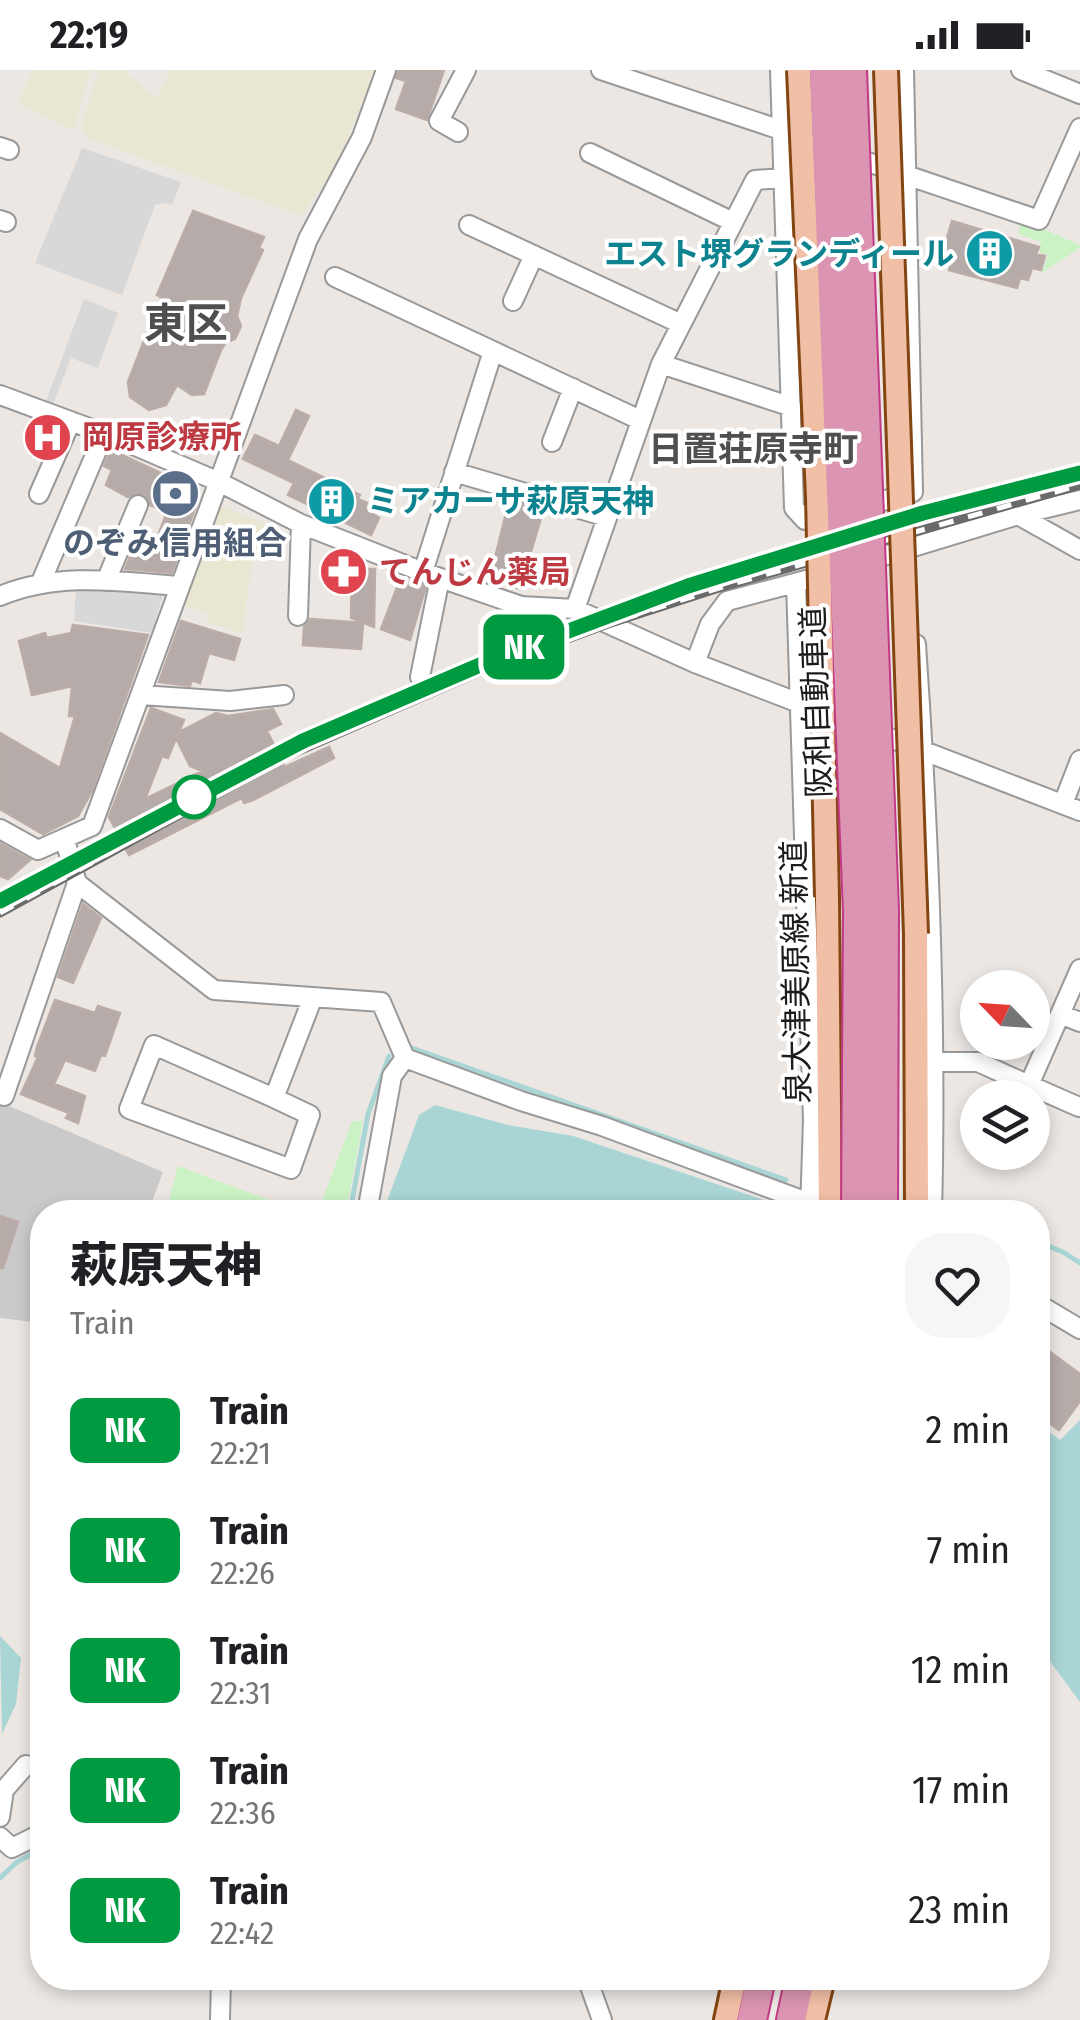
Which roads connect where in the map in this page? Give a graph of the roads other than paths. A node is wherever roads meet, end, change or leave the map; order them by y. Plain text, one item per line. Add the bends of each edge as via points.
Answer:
1 (386, 70) edge
2 (466, 70) edge
3 (601, 70) edge
4 (780, 70) edge
5 (799, 70) edge
6 (824, 70) edge
7 (852, 70) edge
8 (886, 70) edge
9 (904, 70) edge
10 (1021, 70) edge
11 (1080, 94) edge
12 (1080, 128) edge
13 (782, 130) junction
14 (458, 132) dead end
15 (590, 154) dead end
16 (906, 177) junction
17 (783, 178) junction
18 (733, 222) junction
19 (469, 225) dead end
20 (534, 256) junction
21 (334, 277) dead end
22 (513, 301) dead end
23 (679, 323) junction
24 (492, 351) junction
25 (661, 364) junction
26 (573, 388) junction
27 (0, 395) edge
28 (792, 407) junction
29 (640, 420) junction
30 (71, 421) junction
31 (104, 434) junction
32 (552, 442) dead end
33 (454, 472) junction
34 (217, 481) junction
35 (39, 494) dead end
36 (1080, 500) edge
37 (138, 505) dead end
38 (1018, 515) junction
39 (606, 518) junction
40 (301, 524) junction
41 (910, 548) junction
42 (1080, 550) edge
43 (432, 575) junction
44 (106, 580) junction
45 (41, 582) junction
46 (796, 583) junction
47 (178, 586) junction
48 (0, 596) edge
49 (575, 609) junction
50 (298, 616) dead end
51 (695, 663) junction
52 (420, 677) dead end
53 (141, 694) junction
54 (284, 695) dead end
55 (801, 704) junction
56 (924, 753) junction
57 (1080, 760) edge
58 (1071, 807) edge
59 (0, 829) edge
60 (64, 840) junction
61 (78, 883) junction
62 (1080, 970) edge
63 (313, 998) junction
64 (1060, 1014) junction
65 (1080, 1022) edge
66 (405, 1058) junction
67 (932, 1062) junction
68 (1020, 1080) edge
69 (1031, 1080) edge
70 (0, 1094) edge
71 (1050, 1094) edge
72 (274, 1098) junction
73 (1079, 1107) edge
74 (370, 1200) edge
75 (801, 1200) edge
76 (826, 1200) edge
77 (828, 1200) edge
78 (829, 1200) edge
79 (883, 1200) edge
80 (917, 1200) edge
81 (932, 1200) edge
82 (1050, 1311) edge
83 (1080, 1329) edge
84 (26, 1765) dead end
85 (0, 1816) edge
86 (0, 1837) edge
87 (30, 1839) edge
88 (221, 1990) edge
89 (591, 1990) edge
90 (733, 1990) edge
91 (758, 1990) edge
92 (797, 1990) edge
93 (820, 1990) edge
94 (220, 2020) edge
95 (602, 2020) edge
96 (726, 2020) edge
97 (752, 2020) edge
98 (791, 2020) edge
99 (813, 2020) edge

1 - 34 street via 362,137 308,239
2 - 14 street via 438,121
3 - 13 street
4 - 13 street
5 - 77 main road, 泉大津美原線 新道, bridge via 818,497
6 - 78 highway, 阪和自動車道, bridge via 858,913
7 - 79 highway, 阪和自動車道, bridge via 884,910
8 - 80 main road, bridge via 916,934
9 - 16 street
10 - 11 street
12 - 16 street via 1038,220
13 - 16 street
13 - 17 street
15 - 18 street
16 - 28 street via 912,492 815,521 798,516
17 - 18 street via 755,180
17 - 28 street
18 - 23 street
19 - 20 street
20 - 22 street
20 - 23 street
21 - 24 street
23 - 25 street
24 - 26 street
24 - 33 street
25 - 28 street
25 - 29 street
26 - 29 street
26 - 32 street
27 - 30 street
29 - 39 street
30 - 31 street
30 - 35 street
31 - 34 street
31 - 45 street
33 - 39 street
33 - 43 street
34 - 40 street
34 - 47 street
36 - 38 street
37 - 44 street
38 - 41 street
38 - 42 street
39 - 49 street
40 - 43 street
40 - 50 street
41 - 46 street
41 - 56 street
43 - 49 street via 521,606
43 - 52 street
44 - 45 street
44 - 47 street
45 - 48 street
46 - 51 street via 727,601
46 - 55 street
47 - 53 street
49 - 51 street
51 - 55 street
53 - 54 street via 230,701
53 - 60 street via 92,826
55 - 56 street
55 - 76 street via 814,1120
56 - 58 street
56 - 67 street
57 - 58 street
59 - 60 street via 38,850
60 - 61 street
61 - 63 street via 214,990
61 - 70 street
62 - 64 street
63 - 66 street via 382,1002
63 - 72 street
64 - 65 street
64 - 69 street
66 - 74 street via 392,1076
66 - 75 street
67 - 68 street via 978,1062
67 - 81 street
71 - 73 street
72 - 72 street via 310,1115 290,1169 129,1109 154,1044
82 - 83 street
84 - 85 street via 4,1790
86 - 87 street via 12,1848
88 - 94 street
89 - 95 street
90 - 96 main road
91 - 97 highway
92 - 98 highway
93 - 99 main road

